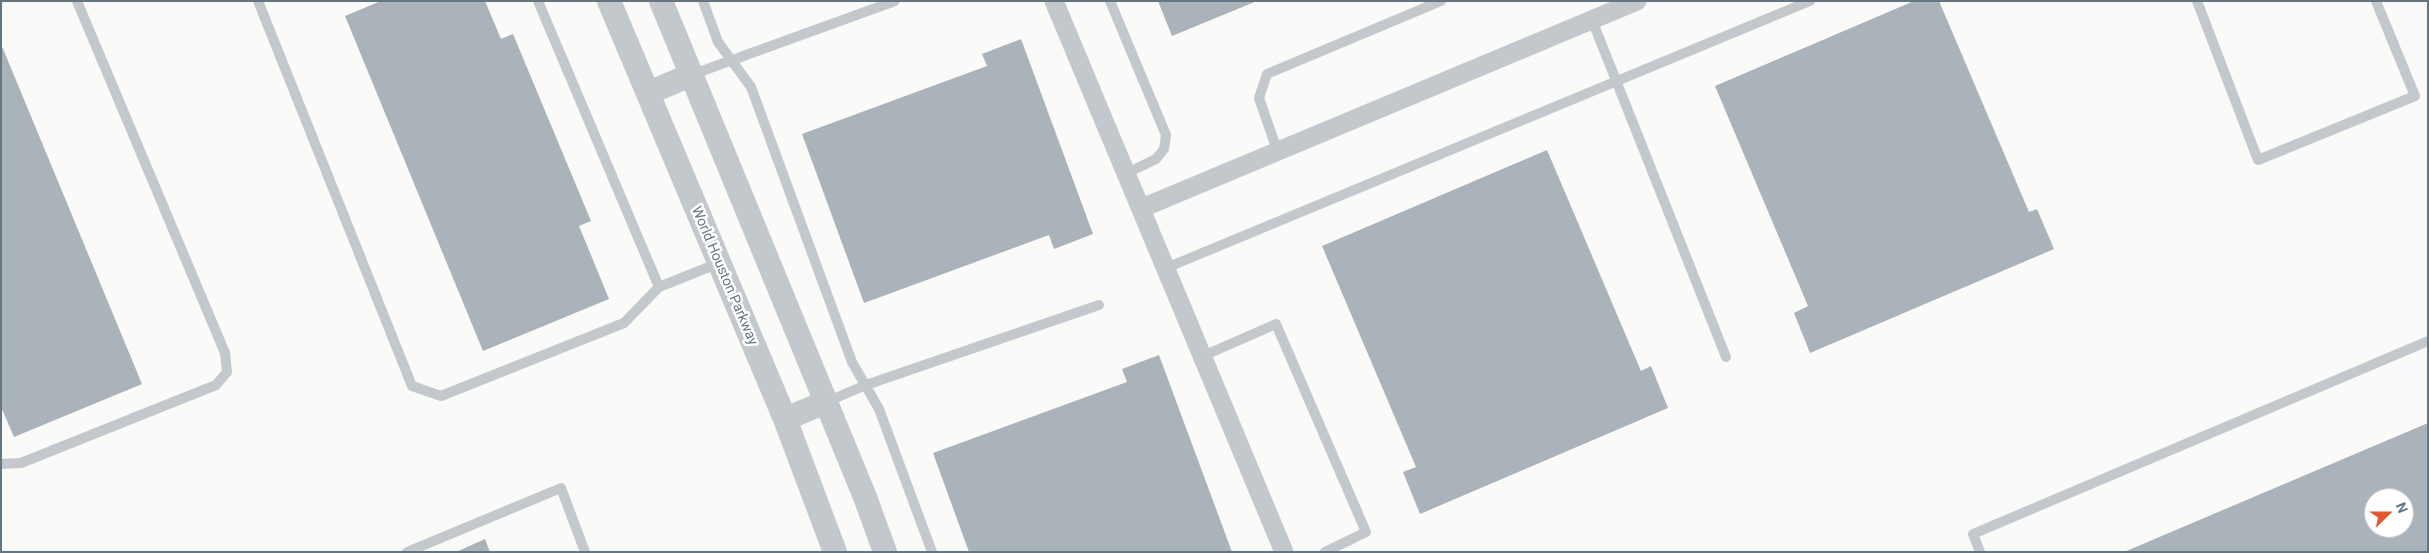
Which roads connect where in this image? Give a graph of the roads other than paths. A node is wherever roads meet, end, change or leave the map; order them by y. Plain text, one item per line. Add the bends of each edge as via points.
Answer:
1 (77, 1) edge
2 (258, 1) edge
3 (538, 1) edge
4 (609, 1) edge
5 (661, 1) edge
6 (703, 1) edge
7 (895, 1) edge
8 (1054, 1) edge
9 (1110, 1) edge
10 (1441, 1) edge
11 (1637, 1) edge
12 (1810, 1) edge
13 (2197, 1) edge
14 (2376, 1) edge
15 (1592, 20) junction
16 (732, 60) junction
17 (691, 75) junction
18 (1617, 81) junction
19 (648, 93) junction
20 (1278, 150) junction
21 (1127, 173) junction
22 (1142, 208) junction
23 (719, 263) junction
24 (1166, 268) junction
25 (659, 287) junction
26 (1099, 306) dead end
27 (2428, 341) edge
28 (1203, 356) junction
29 (1726, 357) dead end
30 (866, 385) junction
31 (826, 402) junction
32 (785, 419) junction
33 (1, 464) edge
34 (407, 552) edge
35 (585, 552) edge
36 (834, 552) edge
37 (885, 552) edge
38 (932, 552) edge
39 (1284, 552) edge
40 (1325, 552) edge
41 (1980, 552) edge

1 - 33 lane via 226,353 227,372 216,385 21,463
2 - 25 lane via 412,386 441,396 624,323
3 - 25 lane
4 - 19 street, World Houston Parkway
5 - 17 street
6 - 16 lane via 718,42
7 - 16 lane
8 - 21 street
9 - 21 lane via 1166,135 1164,149 1156,159
10 - 20 lane via 1267,74 1259,98
11 - 15 street
12 - 18 lane
13 - 14 lane via 2258,160 2415,96
15 - 18 lane
15 - 20 street
16 - 17 lane
16 - 30 lane via 751,87 852,362
17 - 19 street
17 - 31 street
18 - 24 lane
18 - 29 lane
19 - 23 street, World Houston Parkway
20 - 22 street
21 - 22 street
22 - 24 street
23 - 25 lane
23 - 32 street, World Houston Parkway
24 - 28 street
26 - 30 lane
27 - 41 lane via 1973,534
28 - 39 street
28 - 40 lane via 1276,324 1366,532
30 - 31 lane
30 - 38 lane via 879,409
31 - 32 street
31 - 37 street
32 - 36 street, World Houston Parkway
34 - 35 lane via 561,488

